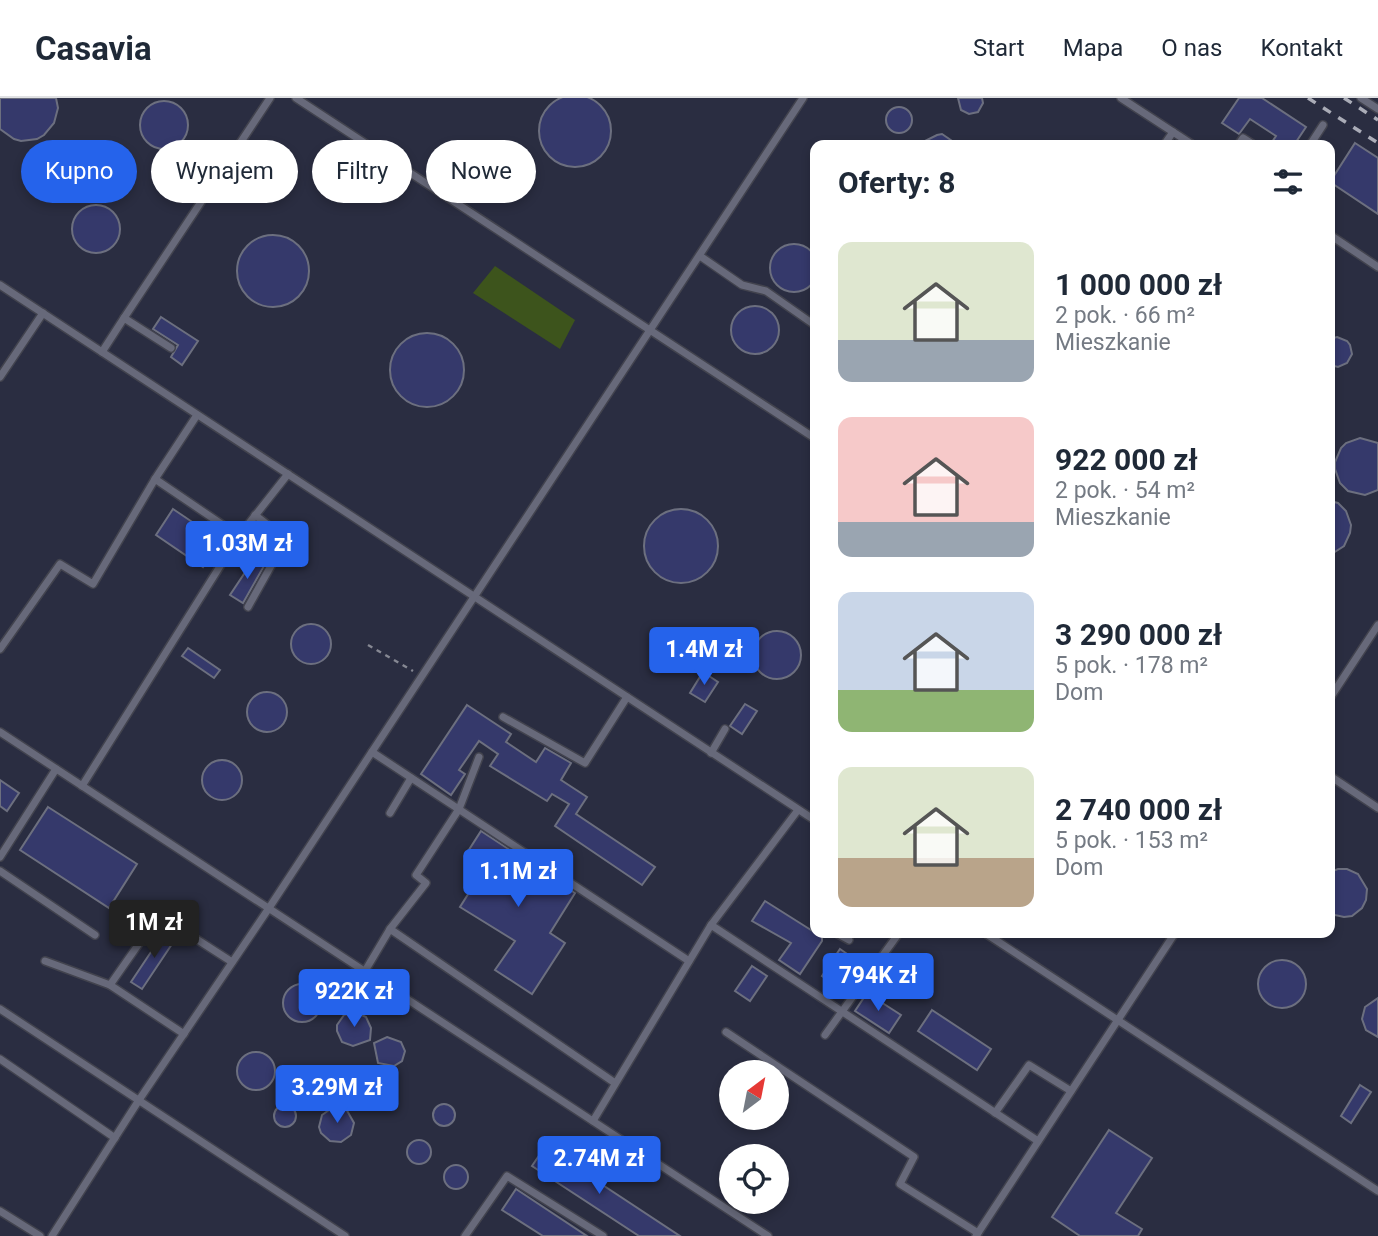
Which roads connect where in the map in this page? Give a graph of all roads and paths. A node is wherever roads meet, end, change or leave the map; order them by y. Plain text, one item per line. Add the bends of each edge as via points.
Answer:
1 (270, 98) edge
2 (296, 98) edge
3 (803, 98) edge
4 (1121, 98) edge
5 (1361, 98) edge
6 (1378, 109) edge
7 (1323, 125) dead end
8 (1173, 132) junction
9 (1167, 140) edge
10 (1185, 140) edge
11 (1313, 140) edge
12 (1335, 238) edge
13 (700, 256) junction
14 (1378, 267) edge
15 (0, 285) edge
16 (43, 313) junction
17 (124, 318) junction
18 (810, 322) edge
19 (650, 331) junction
20 (172, 348) dead end
21 (102, 352) junction
22 (0, 377) edge
23 (197, 415) junction
24 (810, 435) edge
25 (288, 474) junction
26 (155, 479) junction
27 (256, 515) junction
28 (239, 536) junction
29 (474, 597) junction
30 (248, 607) dead end
31 (1378, 625) edge
32 (368, 645) dead end
33 (0, 649) edge
34 (422, 676) junction
35 (1335, 690) edge
36 (627, 697) junction
37 (503, 717) dead end
38 (725, 729) dead end
39 (0, 732) edge
40 (372, 752) junction
41 (712, 753) junction
42 (480, 757) dead end
43 (56, 769) junction
44 (411, 778) junction
45 (1335, 779) edge
46 (82, 786) junction
47 (1378, 807) edge
48 (459, 809) junction
49 (798, 810) junction
50 (390, 813) dead end
51 (810, 817) edge
52 (0, 857) edge
53 (0, 871) edge
54 (269, 908) junction
55 (710, 925) junction
56 (390, 929) junction
57 (95, 935) dead end
58 (845, 938) edge
59 (896, 938) edge
60 (993, 938) edge
61 (1172, 938) edge
62 (849, 940) dead end
63 (45, 961) dead end
64 (689, 961) junction
65 (232, 962) junction
66 (365, 971) junction
67 (110, 985) junction
68 (0, 1009) edge
69 (843, 1013) junction
70 (1118, 1020) junction
71 (726, 1032) dead end
72 (184, 1034) junction
73 (825, 1035) dead end
74 (0, 1059) edge
75 (615, 1083) junction
76 (1071, 1091) junction
77 (139, 1100) junction
78 (995, 1113) junction
79 (593, 1121) junction
80 (115, 1138) junction
81 (1038, 1141) junction
82 (1378, 1191) edge
83 (0, 1211) edge
84 (977, 1235) edge
85 (40, 1236) edge
86 (52, 1236) edge
87 (345, 1236) edge
88 (465, 1236) edge
89 (603, 1236) edge
90 (768, 1236) edge

1 - 17 lane
2 - 19 lane
3 - 13 lane
4 - 8 lane
5 - 6 lane
7 - 11 lane
8 - 9 lane
8 - 10 lane
12 - 14 lane
13 - 18 lane via 742,285 766,291
13 - 19 lane
15 - 16 lane
16 - 21 lane
16 - 22 lane
17 - 20 lane
17 - 21 lane
19 - 24 lane
19 - 29 lane
21 - 23 lane
23 - 25 lane
23 - 26 lane
25 - 27 lane
25 - 29 lane
26 - 28 lane
26 - 33 lane via 93,584 60,564
27 - 28 lane
27 - 30 lane via 286,539
28 - 46 lane
29 - 34 lane
29 - 36 lane
31 - 35 lane
32 - 34 path
34 - 40 lane
36 - 37 lane via 584,763
36 - 41 lane
38 - 41 lane
39 - 43 lane
40 - 44 lane
40 - 54 lane
41 - 49 lane
42 - 48 lane
43 - 46 lane
43 - 52 lane
44 - 48 lane
44 - 50 lane
45 - 47 lane
46 - 54 lane
48 - 56 lane via 416,875 426,883
48 - 64 lane
49 - 51 lane
49 - 55 lane
53 - 57 lane
54 - 65 lane
54 - 66 lane
55 - 64 lane
55 - 69 lane
56 - 66 lane
56 - 75 lane
58 - 62 lane
59 - 69 lane
60 - 70 lane
61 - 70 lane
63 - 67 lane
64 - 75 lane
65 - 67 lane via 159,915
65 - 72 lane
66 - 79 lane
67 - 72 lane
68 - 77 lane
69 - 73 lane
69 - 78 lane
70 - 76 lane
70 - 82 lane
71 - 84 lane via 914,1157 900,1184
72 - 77 lane
74 - 80 lane
75 - 79 lane
76 - 78 lane via 1029,1065
76 - 81 lane
77 - 80 lane
77 - 87 lane
78 - 81 lane
79 - 90 lane
80 - 86 lane
81 - 84 lane
83 - 85 lane
88 - 89 lane via 507,1176

